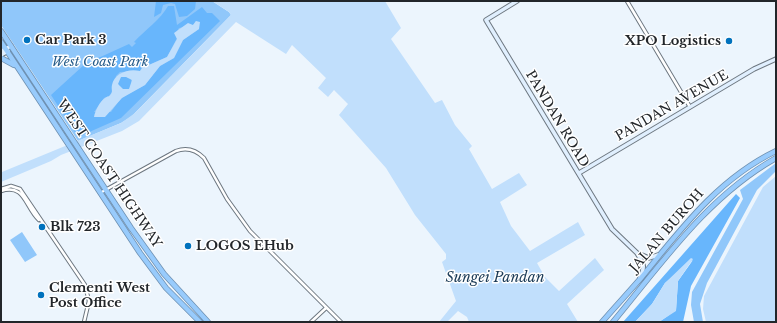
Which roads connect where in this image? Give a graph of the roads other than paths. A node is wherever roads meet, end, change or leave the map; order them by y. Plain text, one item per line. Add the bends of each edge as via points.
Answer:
1 (517, 1) edge
2 (627, 1) edge
3 (1, 31) edge
4 (1, 42) edge
5 (12, 48) junction
6 (4, 51) edge
7 (1, 55) edge
8 (1, 58) edge
9 (776, 59) edge
10 (18, 67) junction
11 (690, 107) junction
12 (776, 151) edge
13 (776, 158) edge
14 (579, 173) junction
15 (1, 190) edge
16 (105, 191) junction
17 (100, 194) junction
18 (637, 253) junction
19 (659, 254) junction
20 (640, 278) junction
21 (326, 308) junction
22 (84, 321) edge
23 (200, 322) edge
24 (208, 322) edge
25 (311, 322) edge
26 (341, 322) edge
27 (602, 322) edge
28 (613, 322) edge

1 - 14 street, PANDAN ROAD via 486,20
2 - 11 street
3 - 5 highway, WEST COAST HIGHWAY
4 - 6 highway, WEST COAST HIGHWAY
5 - 6 street
5 - 16 highway, WEST COAST HIGHWAY
6 - 7 street
6 - 10 highway, WEST COAST HIGHWAY
8 - 10 highway
9 - 11 street, PANDAN AVENUE
10 - 17 highway, WEST COAST HIGHWAY
11 - 14 street, PANDAN AVENUE
12 - 19 highway, JALAN BUROH via 731,179 710,196
13 - 28 highway, JALAN BUROH via 715,202 696,221
14 - 18 street, PANDAN ROAD via 612,230
15 - 22 street via 11,189 19,192 85,285 88,301
16 - 17 street
16 - 21 street via 176,151 187,149 199,153 250,231
16 - 24 highway, WEST COAST HIGHWAY via 164,274
17 - 23 highway, WEST COAST HIGHWAY via 158,278
18 - 19 street via 649,258
18 - 20 street via 644,264
19 - 20 highway, JALAN BUROH
20 - 27 highway, JALAN BUROH
21 - 25 street
21 - 26 street

